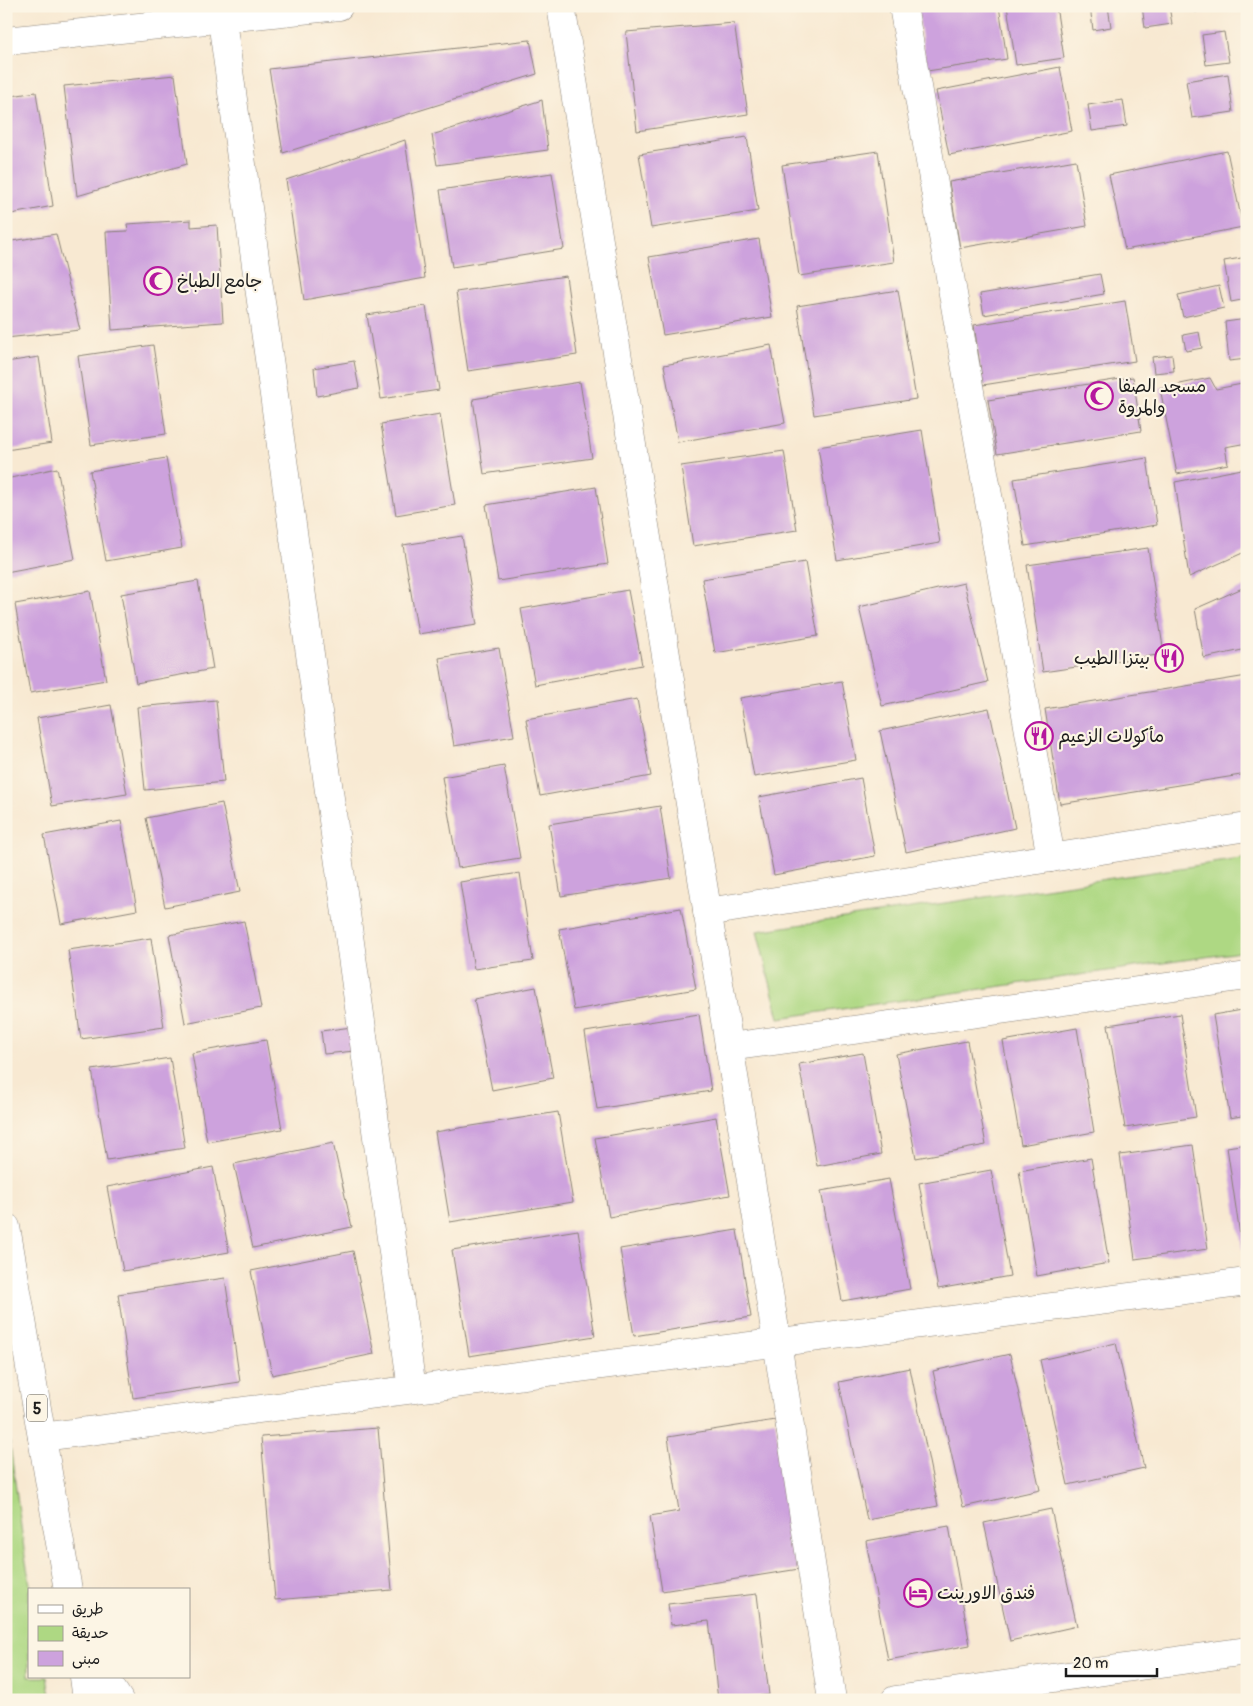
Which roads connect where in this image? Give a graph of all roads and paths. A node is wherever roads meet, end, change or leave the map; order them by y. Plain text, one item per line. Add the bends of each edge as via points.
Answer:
1 (339, 6) edge
2 (561, 6) edge
3 (903, 6) edge
4 (221, 12) edge
5 (6, 41) edge
6 (1247, 827) edge
7 (1051, 858) junction
8 (707, 912) junction
9 (1247, 976) edge
10 (729, 1047) junction
11 (6, 1227) edge
12 (1247, 1282) edge
13 (777, 1342) junction
14 (412, 1389) junction
15 (42, 1437) junction
16 (68, 1588) edge
17 (1247, 1651) edge
18 (84, 1678) edge
19 (105, 1678) edge
20 (943, 1696) edge
21 (87, 1700) edge
22 (120, 1700) edge
23 (832, 1700) edge
24 (896, 1700) edge

1 - 4 main road
2 - 8 main road
3 - 7 main road
4 - 5 main road
4 - 14 main road
6 - 7 main road
7 - 8 main road
8 - 10 main road
9 - 10 main road
10 - 13 main road
11 - 15 main road, 5
12 - 13 main road
13 - 14 main road
13 - 23 main road
14 - 15 main road
15 - 16 main road, 5
17 - 20 main road
18 - 21 main road
19 - 22 main road
20 - 24 main road

